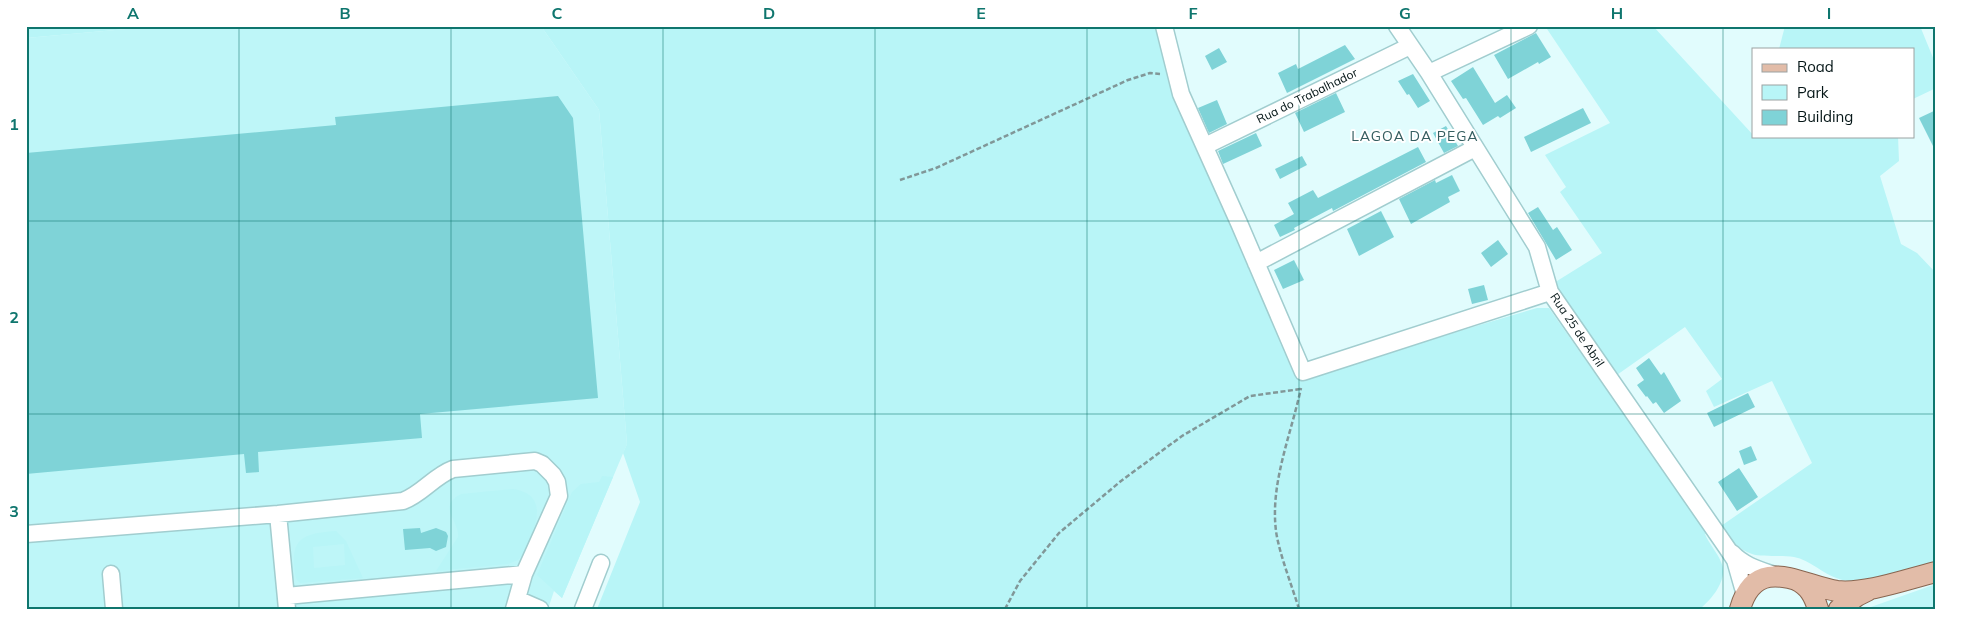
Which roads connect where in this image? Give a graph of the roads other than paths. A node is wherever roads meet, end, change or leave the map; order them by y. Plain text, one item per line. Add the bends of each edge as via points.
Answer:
1 (1397, 26) edge
2 (1529, 26) edge
3 (1167, 28) edge
4 (1410, 46) junction
5 (1429, 73) junction
6 (1205, 146) junction
7 (1476, 148) junction
8 (1256, 263) junction
9 (1550, 292) junction
10 (278, 514) junction
11 (26, 534) edge
12 (1727, 548) junction
13 (601, 563) dead end
14 (1936, 573) edge
15 (111, 574) dead end
16 (524, 574) junction
17 (1783, 577) junction
18 (1878, 586) junction
19 (287, 602) edge
20 (1740, 603) edge
21 (516, 604) edge
22 (114, 608) edge
23 (540, 609) edge
24 (583, 609) edge
25 (1818, 609) edge
26 (1839, 609) edge

1 - 4 street, Rua 25 de Abril
2 - 5 street
3 - 6 street via 1181,94
4 - 5 street, Rua 25 de Abril
4 - 6 street, Rua do Trabalhador
5 - 7 street, Rua 25 de Abril
6 - 8 street
7 - 8 street
7 - 9 street, Rua 25 de Abril via 1537,247
8 - 9 street via 1303,372
9 - 12 street, Rua 25 de Abril
10 - 11 street
10 - 16 street via 403,501 454,469 535,461 553,475 559,496
10 - 19 street
12 - 17 street via 1752,568
12 - 20 street via 1734,560
13 - 24 street
14 - 18 main road
15 - 22 street
16 - 19 street
16 - 21 street
17 - 18 main road via 1838,591
17 - 20 main road via 1759,582
17 - 25 main road via 1804,584 1814,596
18 - 26 main road
21 - 23 street

